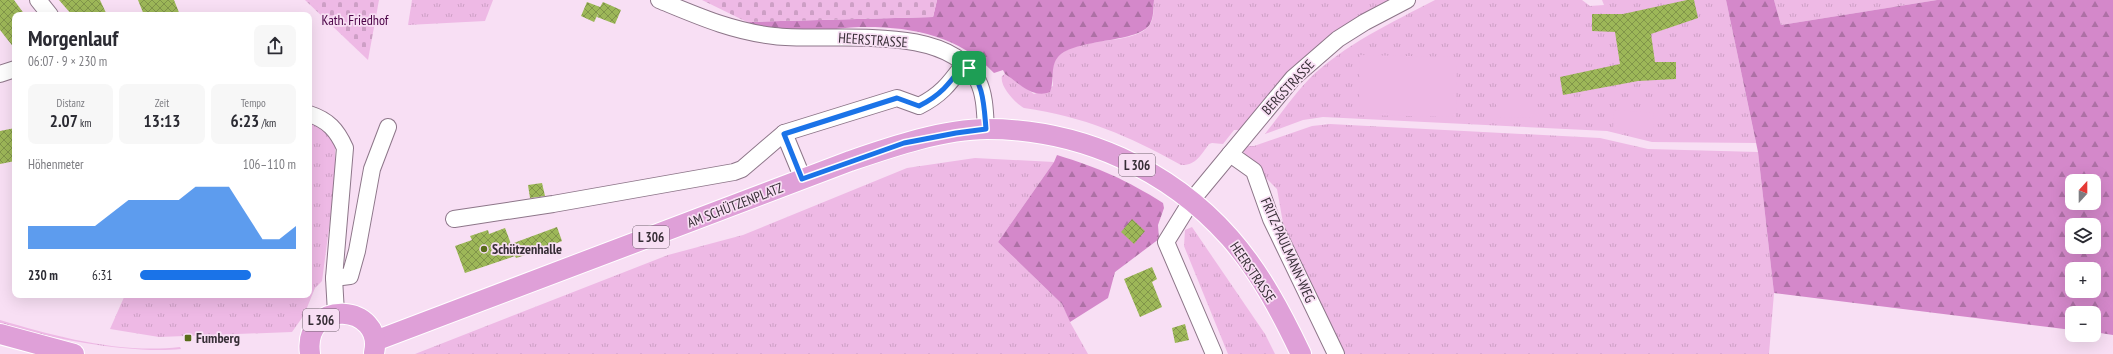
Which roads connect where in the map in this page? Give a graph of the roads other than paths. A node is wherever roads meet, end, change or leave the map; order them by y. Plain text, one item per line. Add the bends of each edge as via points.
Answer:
1 (38, 0) edge
2 (659, 0) edge
3 (1407, 0) edge
4 (48, 12) edge
5 (964, 64) junction
6 (12, 70) edge
7 (0, 74) edge
8 (312, 115) edge
9 (388, 127) dead end
10 (986, 129) junction
11 (784, 134) junction
12 (1230, 154) junction
13 (802, 179) junction
14 (1192, 200) junction
15 (454, 219) dead end
16 (334, 278) junction
17 (336, 313) junction
18 (0, 334) edge
19 (374, 348) edge
20 (74, 354) edge
21 (308, 354) edge
22 (1214, 354) edge
23 (1300, 354) edge
24 (1336, 354) edge

1 - 4 street
2 - 5 street, HEERSTRASSE via 715,24 745,32 776,36 898,39 949,53
3 - 12 street, BERGSTRASSE via 1338,39 1314,59 1293,78
5 - 10 street, HEERSTRASSE via 978,82 983,98
5 - 11 street via 946,89 934,99 919,106 897,98
6 - 7 street
8 - 16 street via 322,118 332,126 345,148
9 - 16 street via 372,170 350,276
10 - 13 main road, AM SCHÜTZENPLATZ / L 306 via 904,143
10 - 14 main road, HEERSTRASSE / L 306 via 1058,136 1098,148 1132,162
11 - 13 street
11 - 15 street via 742,169 734,172
12 - 14 street, BERGSTRASSE
12 - 24 street, FRITZ-PAULMANN-WEG via 1254,171 1271,219
13 - 19 main road, AM SCHÜTZENPLATZ / L 306 via 400,333
14 - 22 street via 1166,242
14 - 23 main road, HEERSTRASSE / L 306 via 1231,239 1252,268 1287,326
16 - 17 street
17 - 19 main road, L 306 via 357,316 366,322 372,331
17 - 21 main road, L 306 via 326,316 317,323 311,332
18 - 20 main road

